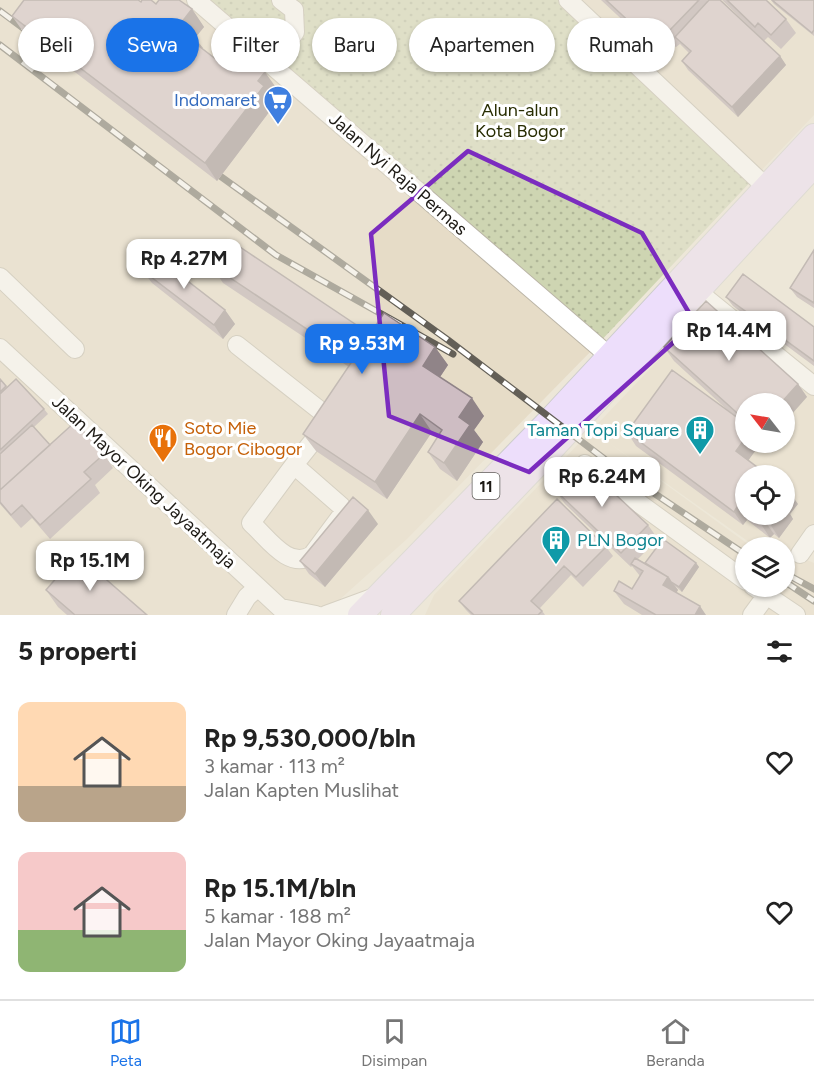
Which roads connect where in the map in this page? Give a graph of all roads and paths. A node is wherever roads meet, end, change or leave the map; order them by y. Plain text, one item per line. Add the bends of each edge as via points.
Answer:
1 (196, 0) edge
2 (281, 0) edge
3 (568, 0) edge
4 (217, 18) edge
5 (294, 18) edge
6 (280, 72) edge
7 (814, 136) edge
8 (814, 165) edge
9 (766, 187) junction
10 (0, 277) edge
11 (697, 291) junction
12 (237, 345) dead end
13 (0, 348) edge
14 (600, 348) dead end
15 (75, 349) dead end
16 (814, 386) edge
17 (585, 464) edge
18 (294, 465) junction
19 (814, 534) edge
20 (800, 554) dead end
21 (735, 573) edge
22 (258, 587) junction
23 (757, 597) edge
24 (768, 597) edge
25 (369, 609) edge
26 (285, 612) edge
27 (236, 615) edge
28 (316, 615) edge
29 (326, 615) edge
30 (393, 615) edge
31 (752, 615) edge
32 (796, 615) edge

1 - 4 street, Jalan Nyi Raja Permas
2 - 5 street via 294,10
3 - 9 street
6 - 14 street, Jalan Nyi Raja Permas
7 - 9 main road, 11
8 - 11 main road, 11
9 - 25 main road, 11
10 - 15 street
11 - 16 street
11 - 30 main road, 11
12 - 18 street via 327,416 325,426
13 - 22 street, Jalan Mayor Oking Jayaatmaja
17 - 21 street
18 - 18 street via 251,523 287,556 305,560 344,512
19 - 20 street
22 - 26 street, Jalan Mayor Oking Jayaatmaja
22 - 27 street
23 - 31 street
24 - 32 street
25 - 29 street
26 - 28 street

